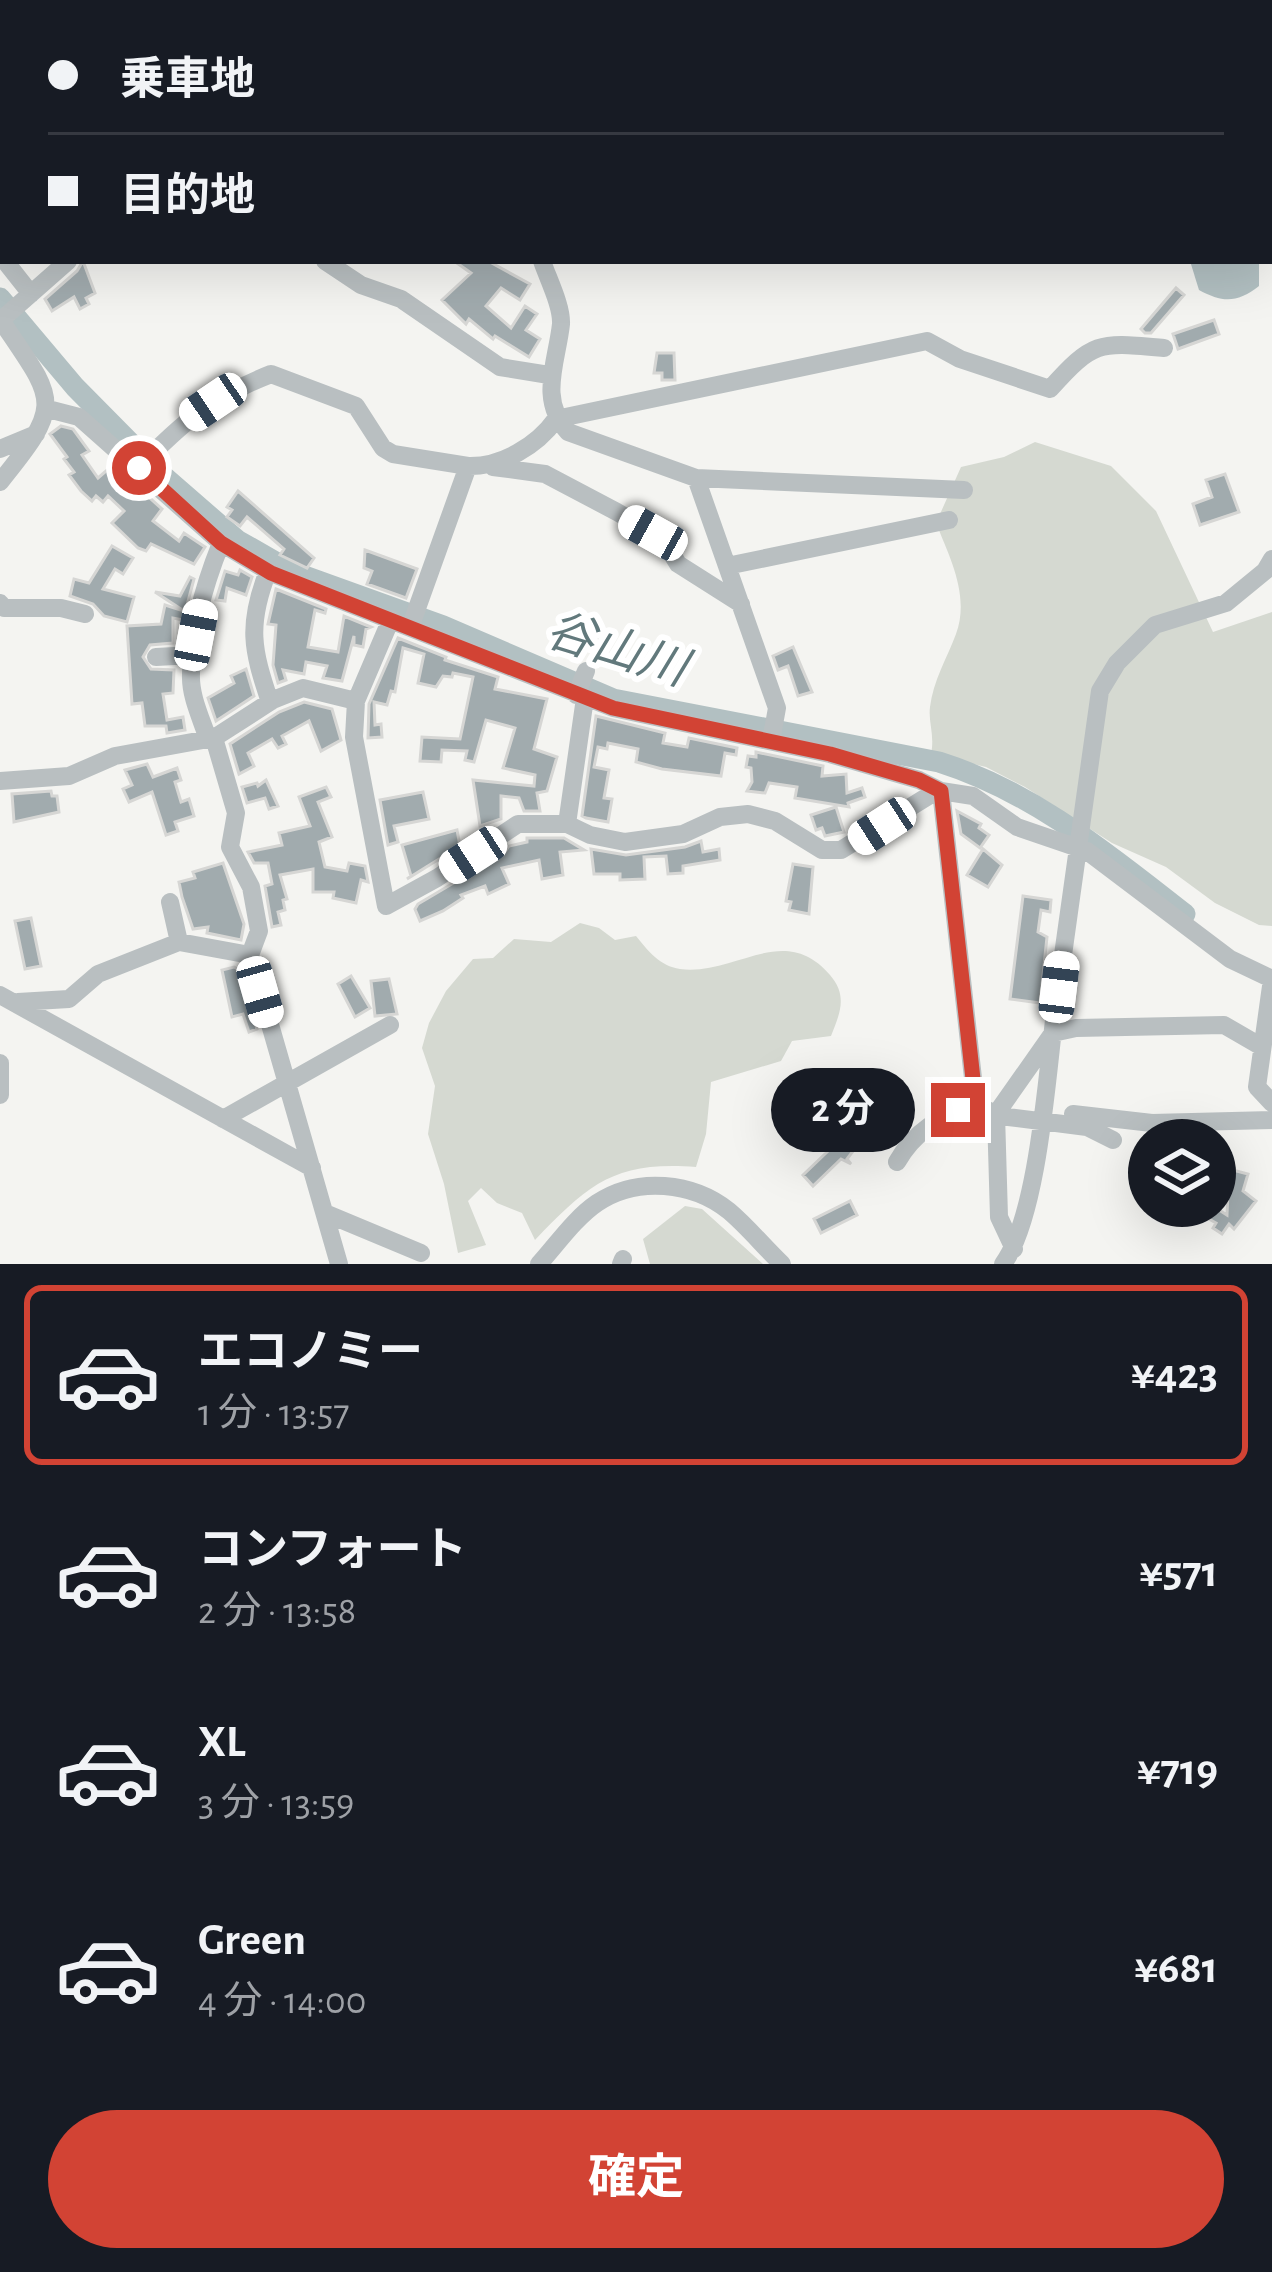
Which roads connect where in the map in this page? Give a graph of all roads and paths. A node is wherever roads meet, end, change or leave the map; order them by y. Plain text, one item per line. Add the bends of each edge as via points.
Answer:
1 (8, 264) edge
2 (56, 264) edge
3 (330, 264) edge
4 (543, 264) edge
5 (31, 294) junction
6 (1, 319) edge
7 (1164, 348) dead end
8 (549, 375) junction
9 (48, 410) junction
10 (556, 419) junction
11 (40, 432) junction
12 (0, 449) edge
13 (468, 466) junction
14 (493, 467) junction
15 (138, 468) junction
16 (695, 478) junction
17 (0, 482) edge
18 (964, 490) dead end
19 (949, 520) dead end
20 (221, 543) junction
21 (1272, 559) edge
22 (727, 566) junction
23 (268, 571) junction
24 (0, 603) edge
25 (741, 604) junction
26 (85, 614) dead end
27 (391, 619) junction
28 (411, 625) junction
29 (193, 656) junction
30 (157, 657) dead end
31 (586, 671) dead end
32 (580, 696) junction
33 (356, 701) junction
34 (270, 702) junction
35 (211, 738) junction
36 (771, 741) junction
37 (0, 781) edge
38 (939, 790) junction
39 (567, 824) junction
40 (1077, 844) junction
41 (170, 902) dead end
42 (179, 942) junction
43 (250, 956) junction
44 (1272, 979) edge
45 (7, 999) edge
46 (390, 1024) dead end
47 (1053, 1034) junction
48 (1262, 1047) junction
49 (0, 1064) edge
50 (287, 1083) junction
51 (0, 1095) edge
52 (1272, 1103) edge
53 (976, 1106) junction
54 (996, 1114) junction
55 (1042, 1117) junction
56 (224, 1120) junction
57 (1272, 1120) edge
58 (1113, 1140) dead end
59 (897, 1162) dead end
60 (312, 1168) junction
61 (325, 1213) junction
62 (421, 1253) dead end
63 (1009, 1257) edge
64 (339, 1264) edge
65 (539, 1264) edge
66 (782, 1264) edge

1 - 5 street
2 - 5 street
3 - 8 street via 401,299 500,367
4 - 8 street via 562,320
5 - 6 street
6 - 9 street
7 - 10 street via 1113,343 1088,350 1050,389 927,341
8 - 10 street
9 - 11 street
9 - 15 street via 79,418
10 - 14 street
10 - 16 street via 568,432
11 - 12 street
11 - 17 street
13 - 14 street
13 - 15 street via 393,454 356,406 271,374 196,412
13 - 28 street
14 - 25 street via 545,474 616,512
15 - 20 street
16 - 18 street
16 - 22 street
19 - 22 street
20 - 23 street
20 - 29 street
21 - 40 street via 1226,602 1154,625 1117,663 1100,691
22 - 25 street
23 - 27 street
23 - 34 street via 251,632
24 - 26 street
25 - 36 street via 777,708
27 - 28 street
27 - 33 street
28 - 32 street
29 - 30 street
29 - 35 street via 194,698
31 - 32 street
32 - 36 street
32 - 39 street
33 - 34 street via 303,688
33 - 39 street via 354,737 386,906 518,824
34 - 35 street
35 - 37 street via 115,756 69,776
35 - 43 street via 236,813 230,847 251,887 259,931
36 - 38 street
38 - 39 street via 841,850 822,850 748,814 625,842
38 - 40 street via 973,796 1017,827
38 - 53 street
40 - 44 street via 1231,958
40 - 47 street
41 - 42 street
42 - 43 street
42 - 45 street via 98,974 69,999
43 - 50 street
44 - 48 street
45 - 56 street
46 - 50 street
47 - 48 street via 1224,1025
47 - 54 street
47 - 55 street
48 - 52 street via 1257,1087
49 - 51 street
50 - 56 street
50 - 60 street
53 - 54 street
53 - 59 street via 910,1139
54 - 55 street
54 - 63 street via 999,1217
55 - 57 street
55 - 58 street
55 - 63 street
56 - 60 street
60 - 61 street
61 - 62 street
61 - 64 street
65 - 66 street via 597,1203 664,1185 727,1210

